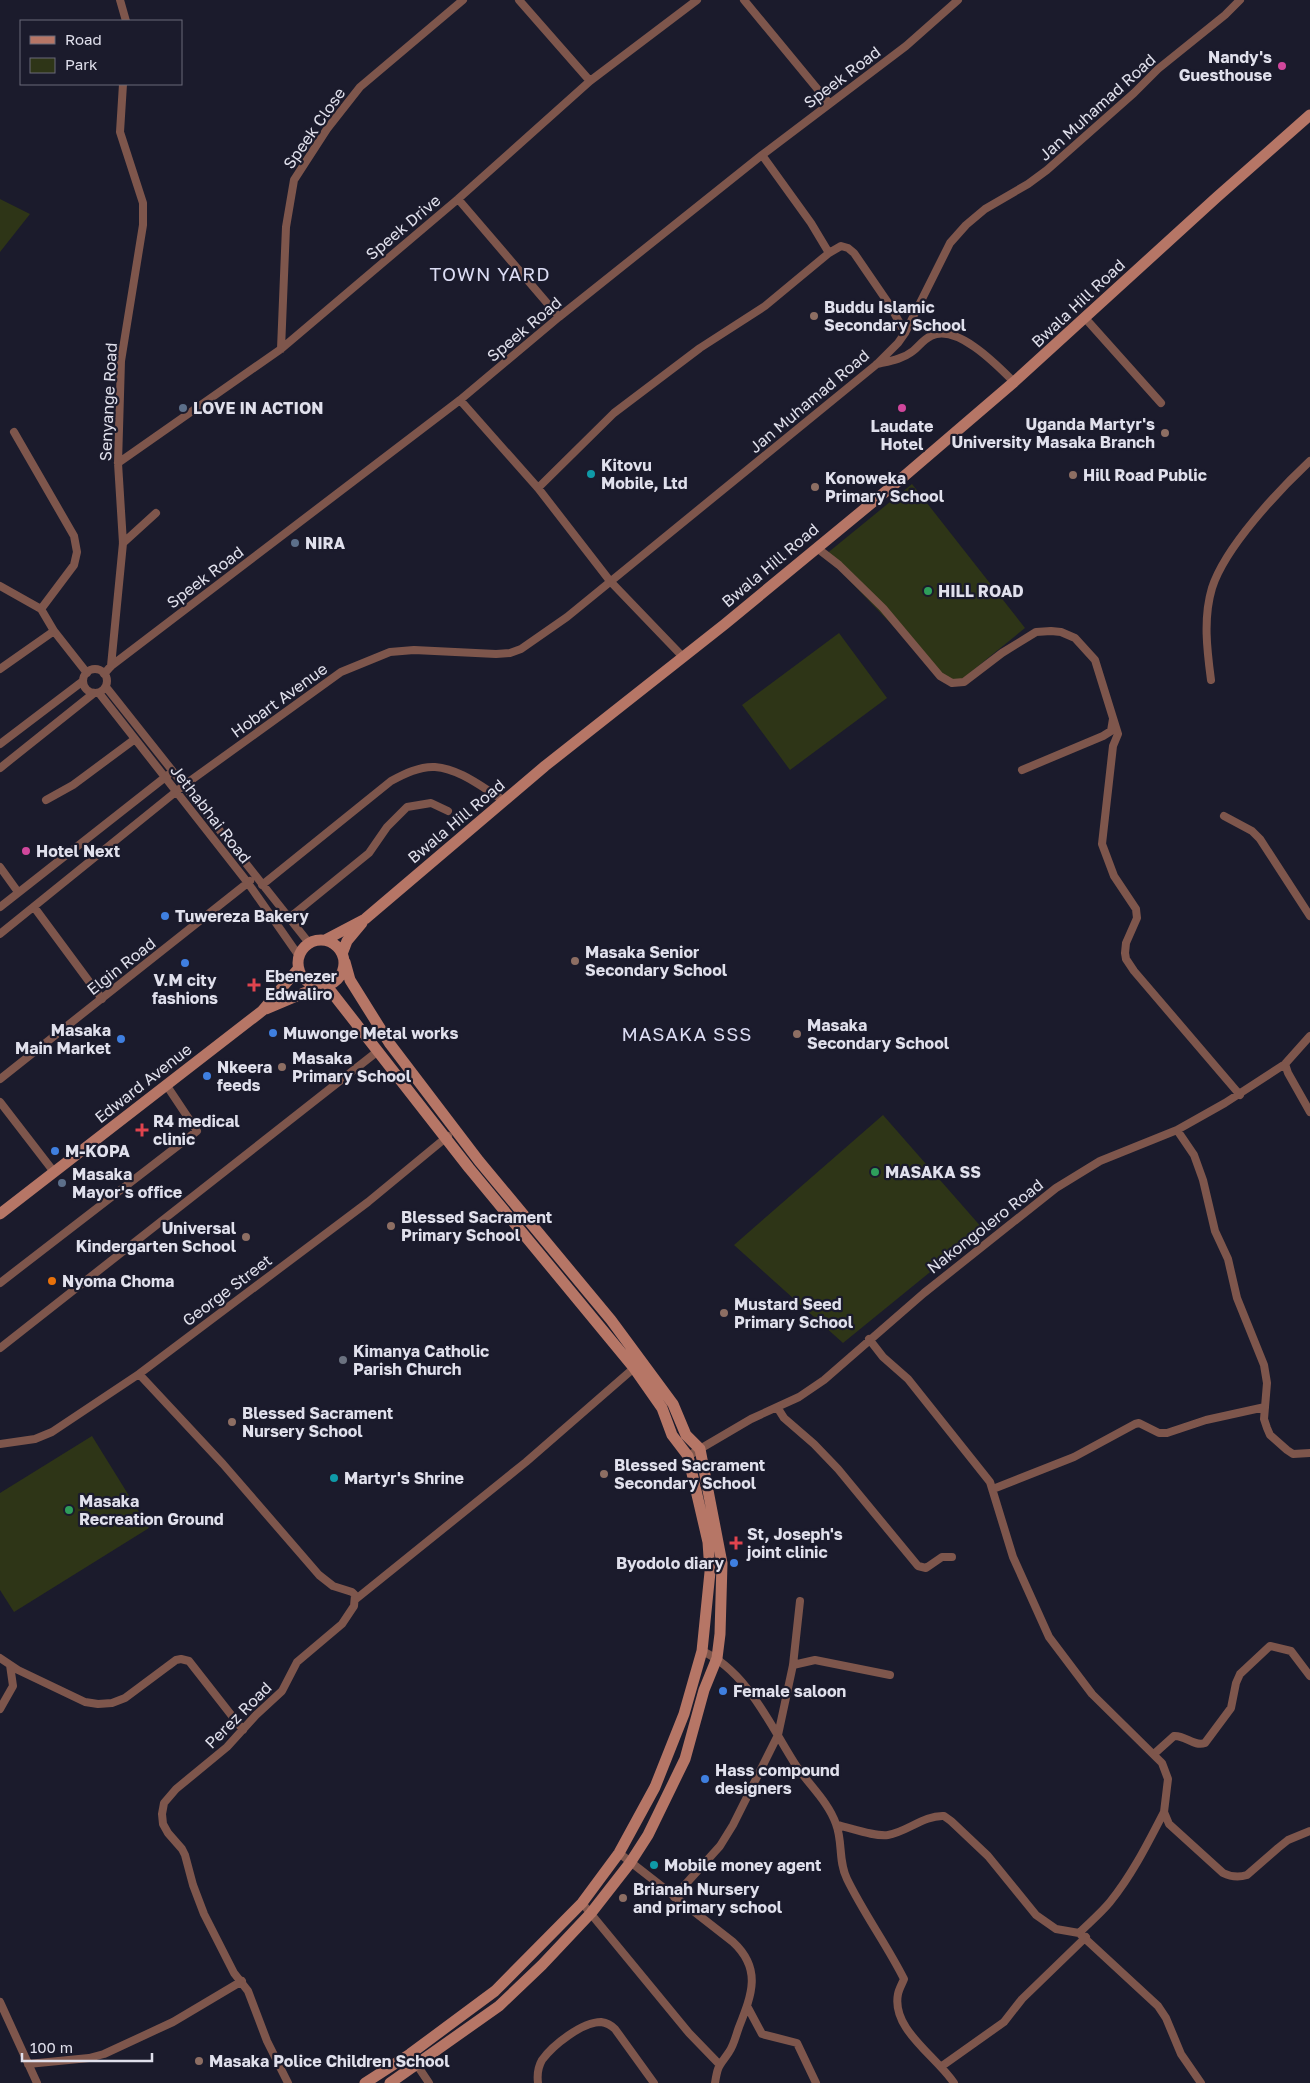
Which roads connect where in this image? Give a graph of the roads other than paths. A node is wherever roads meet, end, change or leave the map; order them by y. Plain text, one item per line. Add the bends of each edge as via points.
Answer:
1 (120, 0) edge
2 (463, 0) edge
3 (519, 0) edge
4 (697, 0) edge
5 (744, 0) edge
6 (958, 0) edge
7 (1240, 0) edge
8 (126, 20) edge
9 (590, 81) junction
10 (123, 85) edge
11 (829, 103) junction
12 (1310, 114) edge
13 (762, 155) junction
14 (458, 199) junction
15 (829, 253) junction
16 (559, 317) junction
17 (1085, 318) junction
18 (906, 333) junction
19 (281, 349) junction
20 (878, 364) junction
21 (1014, 382) junction
22 (460, 400) junction
23 (1161, 403) dead end
24 (14, 432) dead end
25 (1310, 460) edge
26 (118, 463) junction
27 (538, 488) junction
28 (156, 513) dead end
29 (123, 543) junction
30 (817, 548) junction
31 (610, 581) junction
32 (0, 586) edge
33 (42, 610) junction
34 (54, 631) junction
35 (683, 657) junction
36 (111, 666) junction
37 (0, 669) edge
38 (87, 673) junction
39 (104, 674) junction
40 (1211, 680) dead end
41 (83, 681) junction
42 (106, 686) junction
43 (97, 693) junction
44 (1114, 718) junction
45 (135, 740) junction
46 (0, 744) edge
47 (0, 768) edge
48 (1022, 770) dead end
49 (172, 772) junction
50 (164, 778) junction
51 (183, 786) junction
52 (176, 792) junction
53 (46, 800) dead end
54 (505, 801) junction
55 (448, 811) dead end
56 (1224, 816) dead end
57 (0, 867) edge
58 (255, 877) junction
59 (248, 883) junction
60 (262, 885) junction
61 (18, 892) junction
62 (0, 907) edge
63 (34, 907) junction
64 (1310, 916) edge
65 (289, 918) junction
66 (365, 919) junction
67 (0, 934) edge
68 (325, 940) junction
69 (309, 943) junction
70 (299, 956) junction
71 (343, 958) junction
72 (298, 968) junction
73 (322, 986) junction
74 (102, 999) junction
75 (262, 1011) junction
76 (1310, 1036) edge
77 (378, 1051) junction
78 (1285, 1064) junction
79 (1, 1078) edge
80 (167, 1086) junction
81 (1240, 1095) junction
82 (0, 1102) edge
83 (1310, 1112) edge
84 (456, 1130) junction
85 (1177, 1130) junction
86 (446, 1138) junction
87 (54, 1172) junction
88 (0, 1214) edge
89 (0, 1283) edge
90 (869, 1339) junction
91 (0, 1348) edge
92 (634, 1368) junction
93 (139, 1374) junction
94 (777, 1407) junction
95 (1265, 1407) junction
96 (0, 1444) edge
97 (700, 1449) junction
98 (1310, 1453) edge
99 (688, 1456) junction
100 (993, 1489) junction
101 (952, 1557) dead end
102 (356, 1600) junction
103 (800, 1601) dead end
104 (702, 1651) junction
105 (0, 1658) edge
106 (717, 1658) junction
107 (10, 1665) junction
108 (792, 1666) junction
109 (890, 1675) dead end
110 (1310, 1676) edge
111 (0, 1709) edge
112 (243, 1730) junction
113 (778, 1735) junction
114 (1154, 1754) junction
115 (1164, 1812) junction
116 (837, 1825) junction
117 (1310, 1831) edge
118 (619, 1853) junction
119 (630, 1863) junction
120 (674, 1897) junction
121 (582, 1903) junction
122 (591, 1913) junction
123 (1082, 1935) junction
124 (242, 1981) junction
125 (0, 2002) edge
126 (748, 2006) junction
127 (410, 2054) junction
128 (28, 2064) junction
129 (719, 2064) junction
130 (417, 2065) junction
131 (942, 2066) junction
132 (37, 2083) edge
133 (288, 2083) edge
134 (365, 2083) edge
135 (390, 2083) edge
136 (429, 2083) edge
137 (538, 2083) edge
138 (654, 2083) edge
139 (715, 2083) edge
140 (816, 2083) edge
141 (954, 2083) edge
142 (1201, 2083) edge

1 - 8 street
2 - 19 street, Speek Close via 360,87 326,128 294,180 286,227
3 - 9 street
4 - 9 street, Speek Drive
5 - 11 street
6 - 11 street, Speek Road via 906,46
7 - 18 street, Jan Muhamad Road via 1047,170 985,209 966,225 950,243
9 - 14 street, Speek Drive
10 - 26 street, Senyange Road via 120,132 143,203 143,225 121,361
11 - 13 street, Speek Road
12 - 17 street, Bwala Hill Road
13 - 15 street
13 - 16 street, Speek Road
14 - 16 street
14 - 19 street, Speek Drive
15 - 18 street via 843,246 852,251 892,307
15 - 27 street via 765,306 700,348 614,413
16 - 22 street, Speek Road
17 - 21 street, Bwala Hill Road
17 - 23 street
18 - 20 street, Jan Muhamad Road
19 - 26 street, Speek Drive
20 - 21 street via 905,356 929,336 949,335 966,341
20 - 31 street, Jan Muhamad Road
21 - 30 street, Bwala Hill Road
22 - 27 street
22 - 36 street, Speek Road
24 - 33 street via 74,536 77,552 74,565
25 - 40 street via 1262,510 1217,576 1206,624
26 - 29 street, Senyange Road
27 - 31 street
28 - 29 street
29 - 36 street, Senyange Road
30 - 35 street, Bwala Hill Road
30 - 44 street via 884,608 948,682 960,684 1036,632 1060,632 1075,638 1095,660
31 - 35 street
31 - 51 street, Hobart Avenue via 567,617 510,653 414,650 390,652 361,662 341,672
32 - 33 street
33 - 34 street
34 - 37 street
34 - 38 street
35 - 54 street, Bwala Hill Road
36 - 39 street, Speek Road
38 - 39 street via 96,670
38 - 41 street
39 - 42 street
41 - 43 street via 86,689
41 - 46 street
42 - 43 street
42 - 49 street, Jethabhai Road
43 - 45 street, Jethabhai Road
43 - 47 street
44 - 48 street via 1111,731 1103,736
44 - 81 street via 1118,734 1113,746 1102,841 1114,876 1137,914 1126,943 1126,958
45 - 50 street, Jethabhai Road
45 - 53 street via 73,785
49 - 50 street
49 - 51 street, Jethabhai Road
50 - 52 street, Jethabhai Road
50 - 61 street
51 - 52 street, Hobart Avenue
51 - 58 street, Jethabhai Road
52 - 59 street, Jethabhai Road
52 - 63 street, Hobart Avenue
54 - 60 street via 461,774 435,767 410,771 391,781
54 - 66 street, Bwala Hill Road
55 - 65 street via 431,804 407,807 387,827 369,853
56 - 64 street via 1260,839
57 - 61 street
58 - 59 street, Elgin Road
58 - 60 street, Jethabhai Road
59 - 70 street, Jethabhai Road
59 - 74 street, Elgin Road
60 - 65 street, Jethabhai Road
61 - 62 street
63 - 67 street, Hobart Avenue
63 - 74 street
65 - 69 street, Jethabhai Road
66 - 68 street, Bwala Hill Road
66 - 71 street via 347,941
68 - 69 street
68 - 71 street via 335,945
69 - 70 street
70 - 72 street
71 - 73 street via 339,978
71 - 84 street via 350,980 390,1044
72 - 73 street via 305,980
72 - 75 street, Edward Avenue
73 - 75 street
73 - 77 street
74 - 79 street, Elgin Road
75 - 80 street, Edward Avenue
76 - 78 street, Nakongolero Road
77 - 86 street
77 - 91 street
78 - 81 street, Nakongolero Road
78 - 83 street
80 - 87 street, Edward Avenue
80 - 89 street via 197,1131
81 - 85 street, Nakongolero Road
82 - 87 street
84 - 86 street, George Street
84 - 97 street via 611,1320 672,1404 686,1435
85 - 90 street, Nakongolero Road via 1100,1161 1056,1188
85 - 95 street via 1191,1149 1203,1180 1215,1231 1228,1258 1232,1283 1264,1365 1267,1383
86 - 92 street
86 - 93 street, George Street via 368,1202
87 - 88 street, Edward Avenue
90 - 94 street, Nakongolero Road via 824,1380
90 - 100 street via 946,1425
92 - 99 street via 662,1408 672,1435
92 - 102 street via 526,1462
93 - 96 street, George Street via 52,1432 35,1439
93 - 102 street via 223,1464 319,1575 333,1586 352,1592
94 - 97 street, Nakongolero Road
94 - 101 street via 784,1418 838,1469 918,1566 926,1568 942,1558
95 - 98 street via 1264,1419 1270,1435 1293,1454
95 - 100 street via 1206,1420 1168,1433 1135,1424 1074,1457
97 - 99 street, Nakongolero Road
97 - 106 street via 722,1564
99 - 104 street via 708,1542 710,1572
100 - 114 street via 1013,1557 1049,1637 1092,1694
102 - 112 street, Perez Road via 342,1624 297,1662 282,1691
103 - 108 street
104 - 106 street
104 - 118 street via 684,1714 655,1787
105 - 107 street
106 - 113 street via 759,1704
106 - 119 street via 704,1690 685,1759 648,1835
107 - 111 street via 13,1686
107 - 112 street via 85,1702 98,1704 125,1698 176,1660 190,1661
108 - 109 street via 815,1660
108 - 113 street
110 - 114 street via 1291,1651 1270,1646 1240,1674 1231,1708 1205,1743 1198,1744 1177,1736
112 - 124 street, Perez Road via 213,1760 176,1789 164,1803 162,1814 168,1833 185,1855 204,1914 234,1973
113 - 116 street
113 - 120 street via 734,1825 720,1846
114 - 115 street via 1167,1776
115 - 117 street via 1172,1828 1230,1877 1247,1876 1288,1840
115 - 123 street via 1122,1886
116 - 123 street via 888,1835 930,1818 944,1816 988,1856 1036,1915 1056,1929
116 - 131 street via 841,1865 904,1979 898,1994 902,2023
118 - 119 street
118 - 121 street
119 - 120 street
119 - 122 street
120 - 126 street via 741,1949 752,1972 753,1985
121 - 122 street
121 - 127 street via 495,1992
122 - 129 street via 689,2033
122 - 130 street via 499,2006
123 - 131 street via 1004,2022
123 - 142 street via 1158,2006 1180,2054
124 - 128 street via 173,2022 104,2054
124 - 133 street, Perez Road
125 - 128 street
126 - 129 street via 730,2052
126 - 140 street via 762,2034 797,2043
127 - 130 street
127 - 134 street
128 - 132 street
129 - 139 street
130 - 135 street
130 - 136 street
131 - 141 street
137 - 138 street via 537,2072 542,2060 576,2030 600,2022 615,2028

